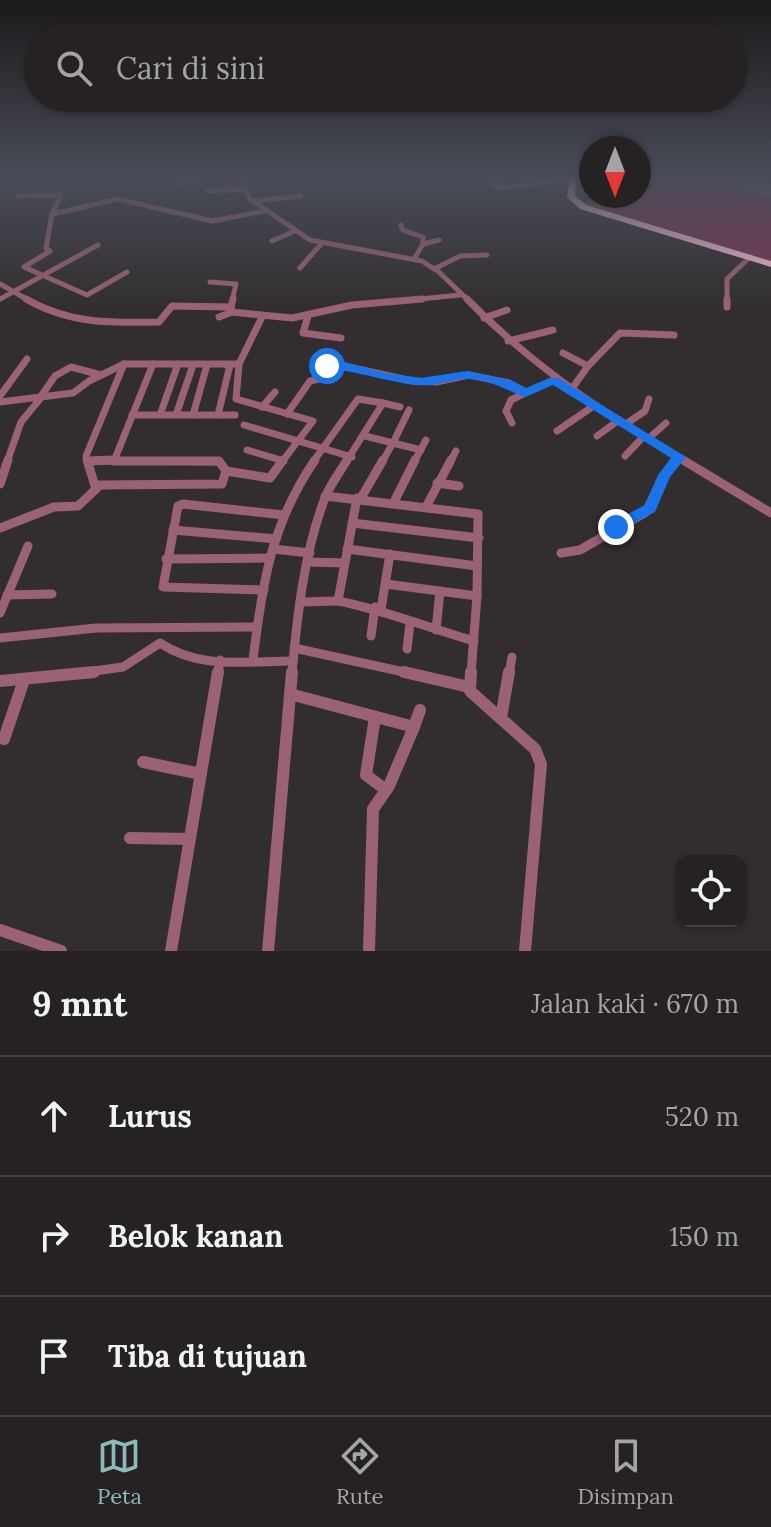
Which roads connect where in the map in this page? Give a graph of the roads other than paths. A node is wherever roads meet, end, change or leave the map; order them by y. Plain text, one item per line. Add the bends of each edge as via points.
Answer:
1 (51, 220) edge
2 (279, 220) edge
3 (628, 220) edge
4 (401, 225) dead end
5 (295, 231) junction
6 (439, 240) dead end
7 (272, 241) dead end
8 (322, 243) junction
9 (423, 244) junction
10 (98, 245) dead end
11 (487, 255) dead end
12 (750, 257) junction
13 (414, 259) junction
14 (771, 264) edge
15 (300, 268) dead end
16 (436, 268) junction
17 (127, 272) dead end
18 (46, 275) junction
19 (210, 282) dead end
20 (0, 284) edge
21 (16, 291) junction
22 (460, 295) junction
23 (0, 299) edge
24 (727, 307) dead end
25 (232, 309) junction
26 (507, 310) dead end
27 (308, 316) junction
28 (219, 317) dead end
29 (262, 317) junction
30 (484, 318) junction
31 (553, 330) dead end
32 (674, 335) dead end
33 (341, 338) dead end
34 (508, 341) junction
35 (563, 353) dead end
36 (27, 359) dead end
37 (153, 363) junction
38 (124, 364) junction
39 (178, 364) junction
40 (239, 364) junction
41 (193, 365) junction
42 (207, 365) junction
43 (588, 366) junction
44 (101, 375) junction
45 (554, 380) junction
46 (571, 390) junction
47 (275, 392) dead end
48 (525, 393) junction
49 (0, 396) edge
50 (39, 399) junction
51 (649, 399) dead end
52 (0, 402) edge
53 (383, 403) junction
54 (595, 405) junction
55 (262, 407) junction
56 (287, 414) junction
57 (132, 415) junction
58 (160, 415) junction
59 (176, 415) junction
60 (193, 415) junction
61 (218, 415) junction
62 (235, 415) dead end
63 (622, 422) junction
64 (512, 423) dead end
65 (666, 423) dead end
66 (244, 425) dead end
67 (557, 431) dead end
68 (365, 436) junction
69 (597, 436) dead end
70 (647, 437) junction
71 (426, 440) dead end
72 (299, 441) junction
73 (393, 443) junction
74 (324, 449) junction
75 (247, 450) dead end
76 (421, 450) junction
77 (456, 451) dead end
78 (625, 456) dead end
79 (352, 457) junction
80 (679, 457) junction
81 (89, 461) junction
82 (114, 461) junction
83 (284, 461) junction
84 (226, 471) junction
85 (437, 483) junction
86 (0, 484) edge
87 (459, 486) dead end
88 (96, 489) junction
89 (325, 496) junction
90 (359, 498) junction
91 (394, 502) junction
92 (426, 507) junction
93 (771, 513) edge
94 (284, 515) junction
95 (352, 523) junction
96 (0, 528) edge
97 (173, 530) junction
98 (479, 538) junction
99 (28, 546) dead end
100 (273, 549) junction
101 (347, 549) junction
102 (561, 553) dead end
103 (390, 554) junction
104 (309, 557) junction
105 (166, 559) junction
106 (345, 563) junction
107 (477, 566) junction
108 (386, 584) junction
109 (264, 590) junction
110 (440, 591) junction
111 (52, 594) dead end
112 (7, 595) junction
113 (477, 596) junction
114 (338, 601) junction
115 (300, 602) junction
116 (378, 608) junction
117 (0, 613) edge
118 (410, 623) junction
119 (164, 625) junction
120 (256, 627) junction
121 (436, 630) junction
122 (371, 636) dead end
123 (0, 638) edge
124 (474, 641) junction
125 (160, 643) junction
126 (294, 648) junction
127 (407, 649) dead end
128 (512, 657) dead end
129 (220, 660) junction
130 (253, 660) junction
131 (293, 661) junction
132 (24, 680) junction
133 (0, 681) edge
134 (469, 687) junction
135 (290, 694) junction
136 (420, 710) dead end
137 (375, 717) junction
138 (501, 718) junction
139 (414, 727) junction
140 (4, 739) dead end
141 (143, 762) dead end
142 (201, 774) junction
143 (386, 790) junction
144 (130, 838) dead end
145 (190, 839) junction
146 (0, 930) edge
147 (61, 951) edge
148 (171, 951) edge
149 (268, 951) edge
150 (369, 951) edge
151 (525, 951) edge

1 - 18 street via 46,248 50,251 24,266
2 - 5 street
3 - 12 highway
4 - 9 street via 423,237
5 - 7 street
5 - 8 street
6 - 9 street
8 - 13 street
8 - 15 street
9 - 13 street
10 - 18 street
11 - 16 street via 460,256
12 - 14 highway
12 - 24 street via 727,279
13 - 16 street
16 - 22 street
17 - 18 street via 87,295
18 - 21 street
19 - 25 street via 236,284
20 - 21 street
21 - 23 street
21 - 25 street via 49,311 93,321 159,322 172,306
22 - 27 street via 352,305
22 - 30 street
25 - 28 street
25 - 29 street
26 - 30 street
27 - 29 street
27 - 33 street via 303,333
29 - 40 street
30 - 34 street
31 - 34 street
32 - 43 street via 623,332
34 - 45 street
35 - 43 street
36 - 49 street
37 - 38 street
37 - 39 street
37 - 40 street
37 - 57 street
38 - 44 street
38 - 81 street via 91,440
39 - 41 street
39 - 58 street
40 - 55 street via 236,399
41 - 42 street
41 - 59 street
42 - 60 street
42 - 61 street via 230,365
43 - 46 street
44 - 50 street via 73,393
44 - 50 street via 71,367 55,376
45 - 46 street
45 - 48 street
46 - 54 street
47 - 55 street
48 - 56 street via 509,383 467,375 412,381 333,363 310,381
48 - 64 street via 511,400 506,411
50 - 52 street
50 - 86 street via 21,422
51 - 63 street via 645,411
53 - 68 street
53 - 73 street via 405,408
53 - 74 street via 359,398
54 - 63 street
54 - 67 street
55 - 56 street
56 - 72 street via 313,421
57 - 58 street
57 - 82 street
58 - 59 street
59 - 60 street
60 - 61 street
61 - 62 street
63 - 69 street
63 - 70 street
65 - 70 street
66 - 72 street
68 - 73 street
68 - 79 street
70 - 78 street
70 - 80 street
71 - 76 street
72 - 74 street
72 - 83 street
73 - 76 street
73 - 90 street
74 - 79 street
74 - 94 street
75 - 83 street
76 - 91 street
77 - 85 street
79 - 89 street
80 - 93 street
80 - 102 street via 646,512 580,550
81 - 82 street
81 - 88 street
82 - 84 street via 219,461
83 - 84 street via 270,478
84 - 88 street via 222,484
85 - 87 street
85 - 92 street
88 - 96 street via 78,506 54,507
89 - 90 street
89 - 104 street
90 - 91 street
90 - 95 street
91 - 92 street
92 - 98 street via 476,512
94 - 97 street via 181,504
94 - 100 street
95 - 98 street
95 - 101 street
97 - 100 street
97 - 105 street
98 - 107 street
99 - 112 street
100 - 104 street
100 - 105 street
100 - 109 street
101 - 103 street
101 - 106 street
103 - 107 street
103 - 108 street
104 - 106 street
104 - 115 street
105 - 109 street via 163,587
106 - 114 street
107 - 113 street
108 - 110 street
108 - 116 street
109 - 120 street
110 - 113 street
110 - 121 street
111 - 112 street
112 - 117 street
113 - 124 street
114 - 115 street
114 - 116 street
115 - 126 street
116 - 118 street
116 - 122 street
118 - 121 street
118 - 127 street
119 - 120 street
119 - 123 street
119 - 125 street
120 - 130 street
121 - 124 street
124 - 134 street
125 - 129 street via 187,657
125 - 132 street via 123,667
126 - 131 street
126 - 134 street
128 - 138 street
129 - 130 street
129 - 142 street
130 - 131 street
131 - 135 street
132 - 133 street
132 - 140 street
134 - 138 street
135 - 137 street
135 - 149 street
136 - 139 street
137 - 139 street
137 - 143 street via 366,775
138 - 151 street via 535,749 541,764
139 - 143 street
141 - 142 street
142 - 145 street
143 - 150 street via 373,809
144 - 145 street
145 - 148 street
146 - 147 street

